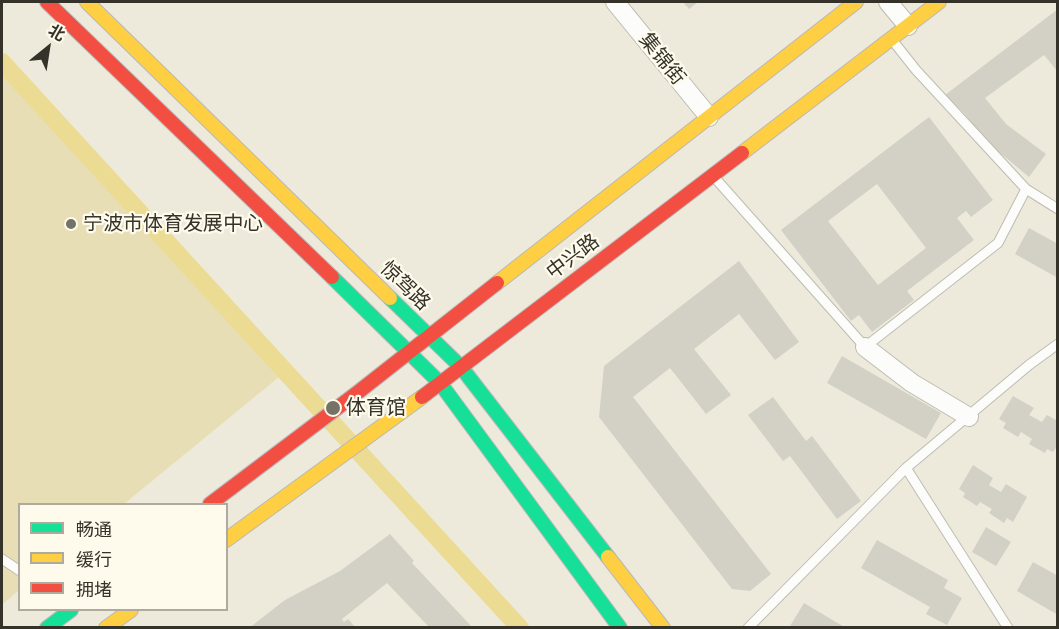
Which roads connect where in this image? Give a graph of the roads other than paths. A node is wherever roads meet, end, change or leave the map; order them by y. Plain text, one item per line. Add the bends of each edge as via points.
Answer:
1 (47, 2) edge
2 (87, 2) edge
3 (615, 2) edge
4 (856, 2) edge
5 (888, 2) edge
6 (939, 2) edge
7 (908, 26) junction
8 (891, 39) junction
9 (709, 117) junction
10 (712, 175) junction
11 (1026, 189) junction
12 (1058, 209) edge
13 (429, 336) junction
14 (1058, 344) edge
15 (865, 347) junction
16 (410, 352) junction
17 (461, 367) junction
18 (440, 383) junction
19 (969, 417) junction
20 (906, 468) junction
21 (211, 503) edge
22 (228, 539) edge
23 (2, 559) edge
24 (18, 570) edge
25 (68, 611) edge
26 (128, 611) edge
27 (47, 627) edge
28 (106, 627) edge
29 (620, 627) edge
30 (663, 627) edge
31 (748, 627) edge
32 (1008, 627) edge

1 - 16 main road
2 - 13 main road, 惊驾路
3 - 9 street, 集锦街
4 - 9 main road, 中兴路
5 - 7 street
6 - 7 main road, 中兴路
7 - 8 main road, 中兴路
8 - 10 main road, 中兴路
8 - 11 lane
9 - 13 main road, 中兴路
10 - 15 lane
10 - 17 main road, 中兴路
11 - 12 lane
11 - 15 lane via 998,243
13 - 16 main road, 中兴路
13 - 17 main road, 惊驾路
14 - 19 lane
15 - 19 street via 912,383
16 - 18 main road
16 - 21 main road, 中兴路
17 - 18 main road, 中兴路
17 - 30 main road, 惊驾路
18 - 22 main road, 中兴路
18 - 29 main road
19 - 20 lane
20 - 31 lane
20 - 32 lane
23 - 24 lane
25 - 27 main road
26 - 28 main road

